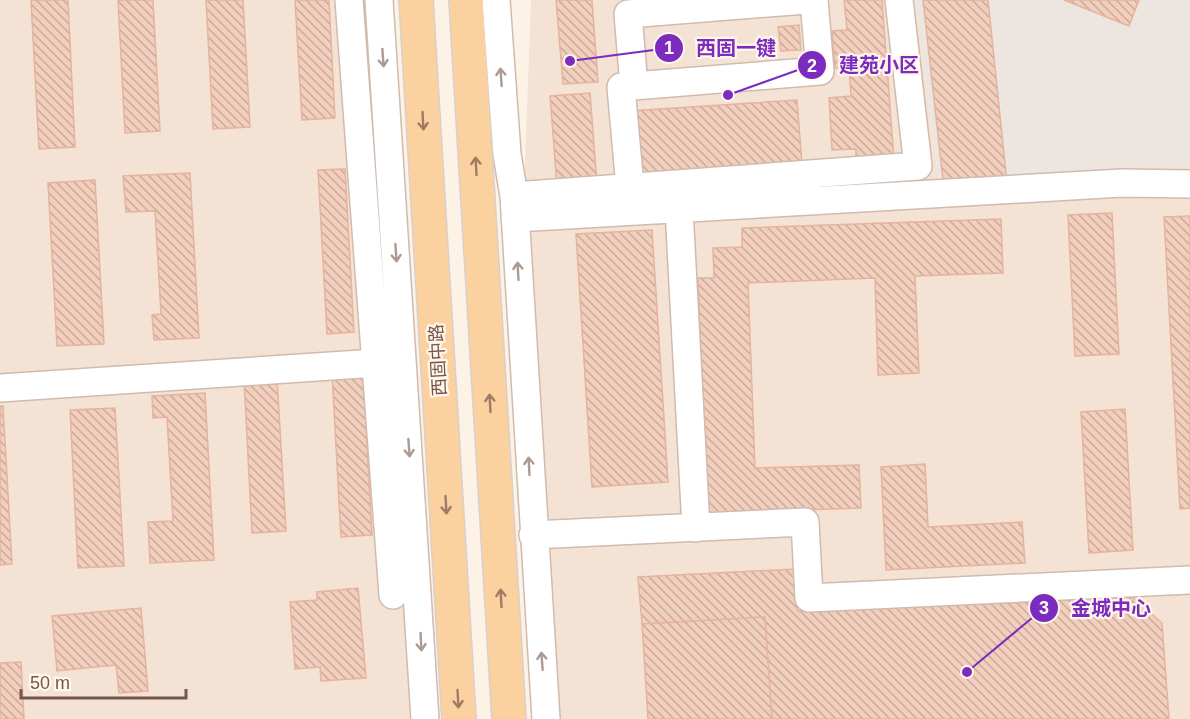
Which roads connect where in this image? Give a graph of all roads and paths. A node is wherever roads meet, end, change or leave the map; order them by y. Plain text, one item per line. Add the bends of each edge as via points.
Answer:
1 (349, 0) edge
2 (379, 0) edge
3 (416, 0) edge
4 (466, 0) edge
5 (496, 0) edge
6 (806, 0) edge
7 (814, 0) edge
8 (899, 0) edge
9 (633, 86) junction
10 (1190, 184) edge
11 (630, 187) junction
12 (478, 198) junction
13 (428, 205) junction
14 (514, 207) junction
15 (679, 209) junction
16 (376, 363) junction
17 (0, 388) edge
18 (696, 528) junction
19 (533, 535) junction
20 (1190, 580) edge
21 (393, 595) dead end
22 (425, 719) edge
23 (459, 719) edge
24 (509, 719) edge
25 (546, 719) edge

1 - 16 street
2 -> 22 street
3 -> 13 main road, 西固中路
12 -> 4 main road
14 -> 5 street
6 - 9 street via 628,14
7 - 9 street via 820,71
8 - 11 street via 918,166
9 - 11 street via 621,87
10 - 15 street via 1122,183
11 - 14 street
12 - 13 main road
24 -> 12 main road
13 -> 23 main road, 西固中路
14 - 15 street
19 -> 14 street
15 - 18 street
16 - 17 street
16 - 21 street
18 - 19 street
18 - 20 street via 806,522 809,598
25 -> 19 street

